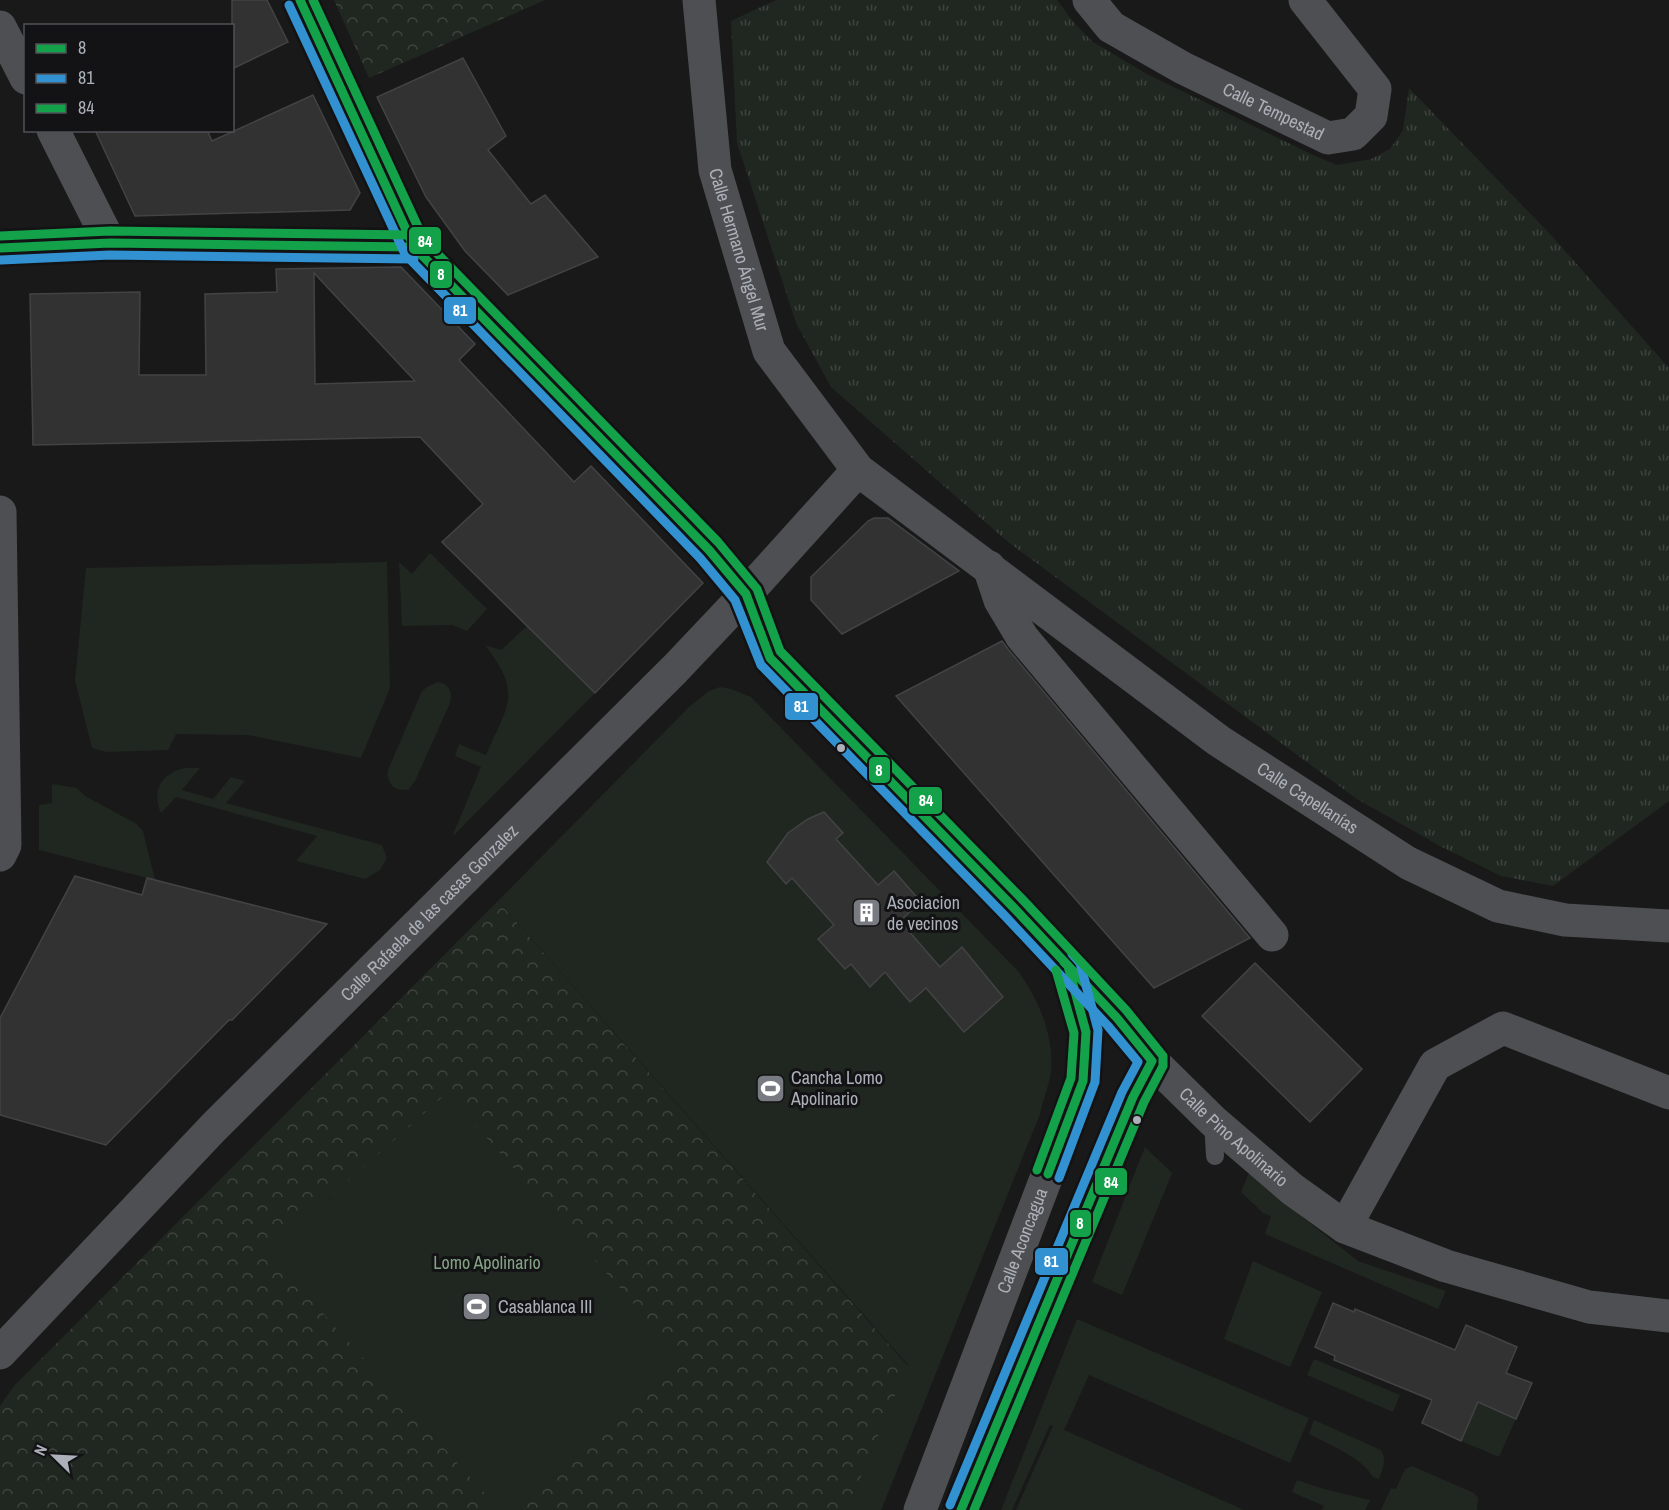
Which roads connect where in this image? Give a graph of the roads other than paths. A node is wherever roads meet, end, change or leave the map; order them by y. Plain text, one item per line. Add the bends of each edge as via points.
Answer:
1 (300, 0) edge
2 (699, 0) edge
3 (1089, 0) edge
4 (1305, 0) edge
5 (1, 32) edge
6 (24, 74) edge
7 (53, 132) edge
8 (110, 243) junction
9 (414, 247) junction
10 (0, 248) edge
11 (858, 470) junction
12 (0, 512) edge
13 (989, 567) junction
14 (746, 594) junction
15 (0, 855) edge
16 (1669, 926) edge
17 (1272, 935) dead end
18 (1068, 966) junction
19 (1152, 1061) junction
20 (1669, 1093) edge
21 (1213, 1120) junction
22 (1215, 1156) dead end
23 (1344, 1227) junction
24 (1669, 1316) edge
25 (0, 1353) edge
26 (920, 1510) edge
27 (961, 1510) edge

1 - 9 street, Calle Pino Apolinario
2 - 11 street, Calle Hermano Ángel Mur via 715,170 769,351
3 - 4 street, Calle Tempestad via 1111,27 1183,68 1328,138 1353,134 1371,116 1375,89
5 - 6 street
7 - 8 street
8 - 9 street
8 - 10 street
9 - 14 street, Calle Pino Apolinario via 709,550
11 - 13 street, Calle Capellanías
11 - 14 street, Calle Rafaela de las casas Gonzalez
12 - 15 street via 5,845
13 - 16 street, Calle Capellanías via 1219,741 1408,862 1498,906 1565,920
13 - 17 street via 1000,600 1022,637
14 - 18 street, Calle Pino Apolinario via 770,658
14 - 25 street, Calle Rafaela de las casas Gonzalez via 223,1119
18 - 19 street, Calle Pino Apolinario
18 - 26 street, Calle Aconcagua via 1086,1032 1083,1081
19 - 21 street, Calle Pino Apolinario
19 - 27 street via 1132,1097
20 - 23 street via 1503,1028 1435,1065
21 - 22 lane
21 - 23 street, Calle Pino Apolinario via 1292,1189
23 - 24 street, Calle Pino Apolinario via 1446,1266 1589,1307

